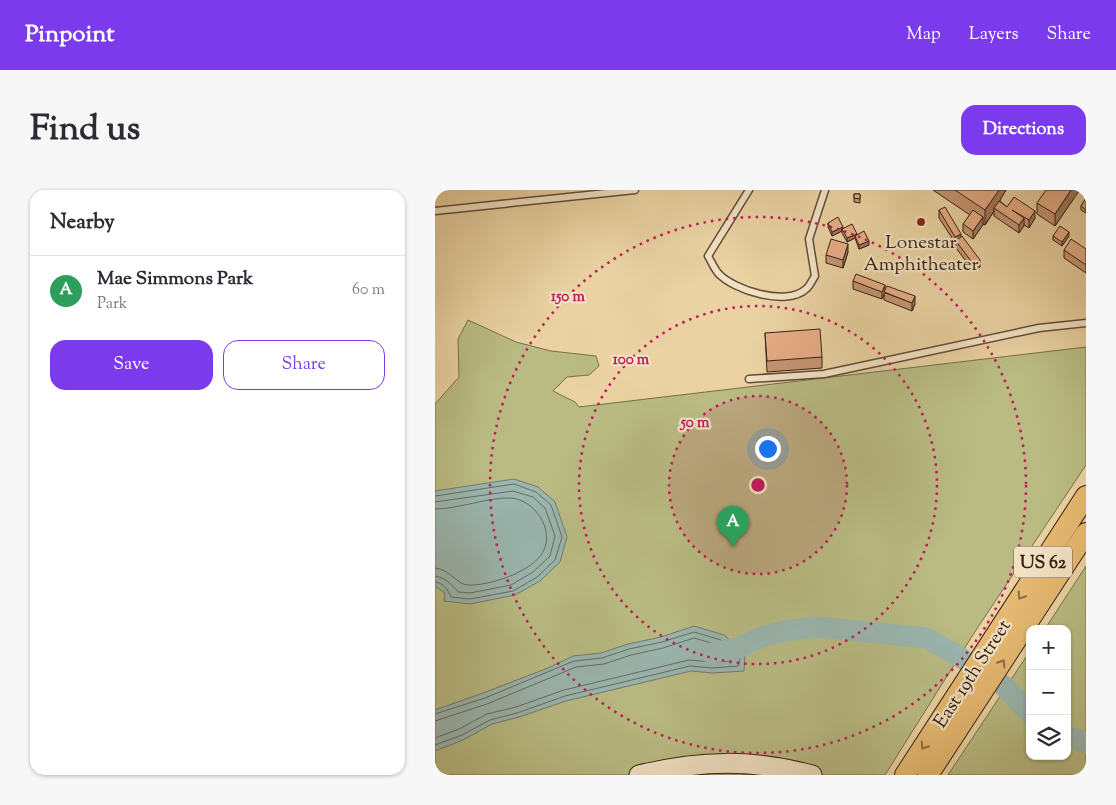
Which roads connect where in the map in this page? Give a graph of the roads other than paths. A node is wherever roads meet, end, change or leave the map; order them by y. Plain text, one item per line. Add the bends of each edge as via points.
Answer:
1 (635, 190) edge
2 (749, 190) edge
3 (825, 190) edge
4 (435, 211) edge
5 (1086, 323) edge
6 (749, 380) dead end
7 (1086, 496) edge
8 (1086, 533) edge
9 (906, 772) edge
10 (639, 775) edge
11 (813, 775) edge
12 (928, 775) edge

1 - 4 lane
2 - 3 lane via 708,256 719,274 741,288 769,296 789,297 805,290 815,276 809,239
5 - 6 lane via 1039,328 824,374
7 -> 9 main road, East 19th Street / US 62
12 -> 8 main road, East 19th Street / US 62
10 - 11 street via 683,767 737,763

